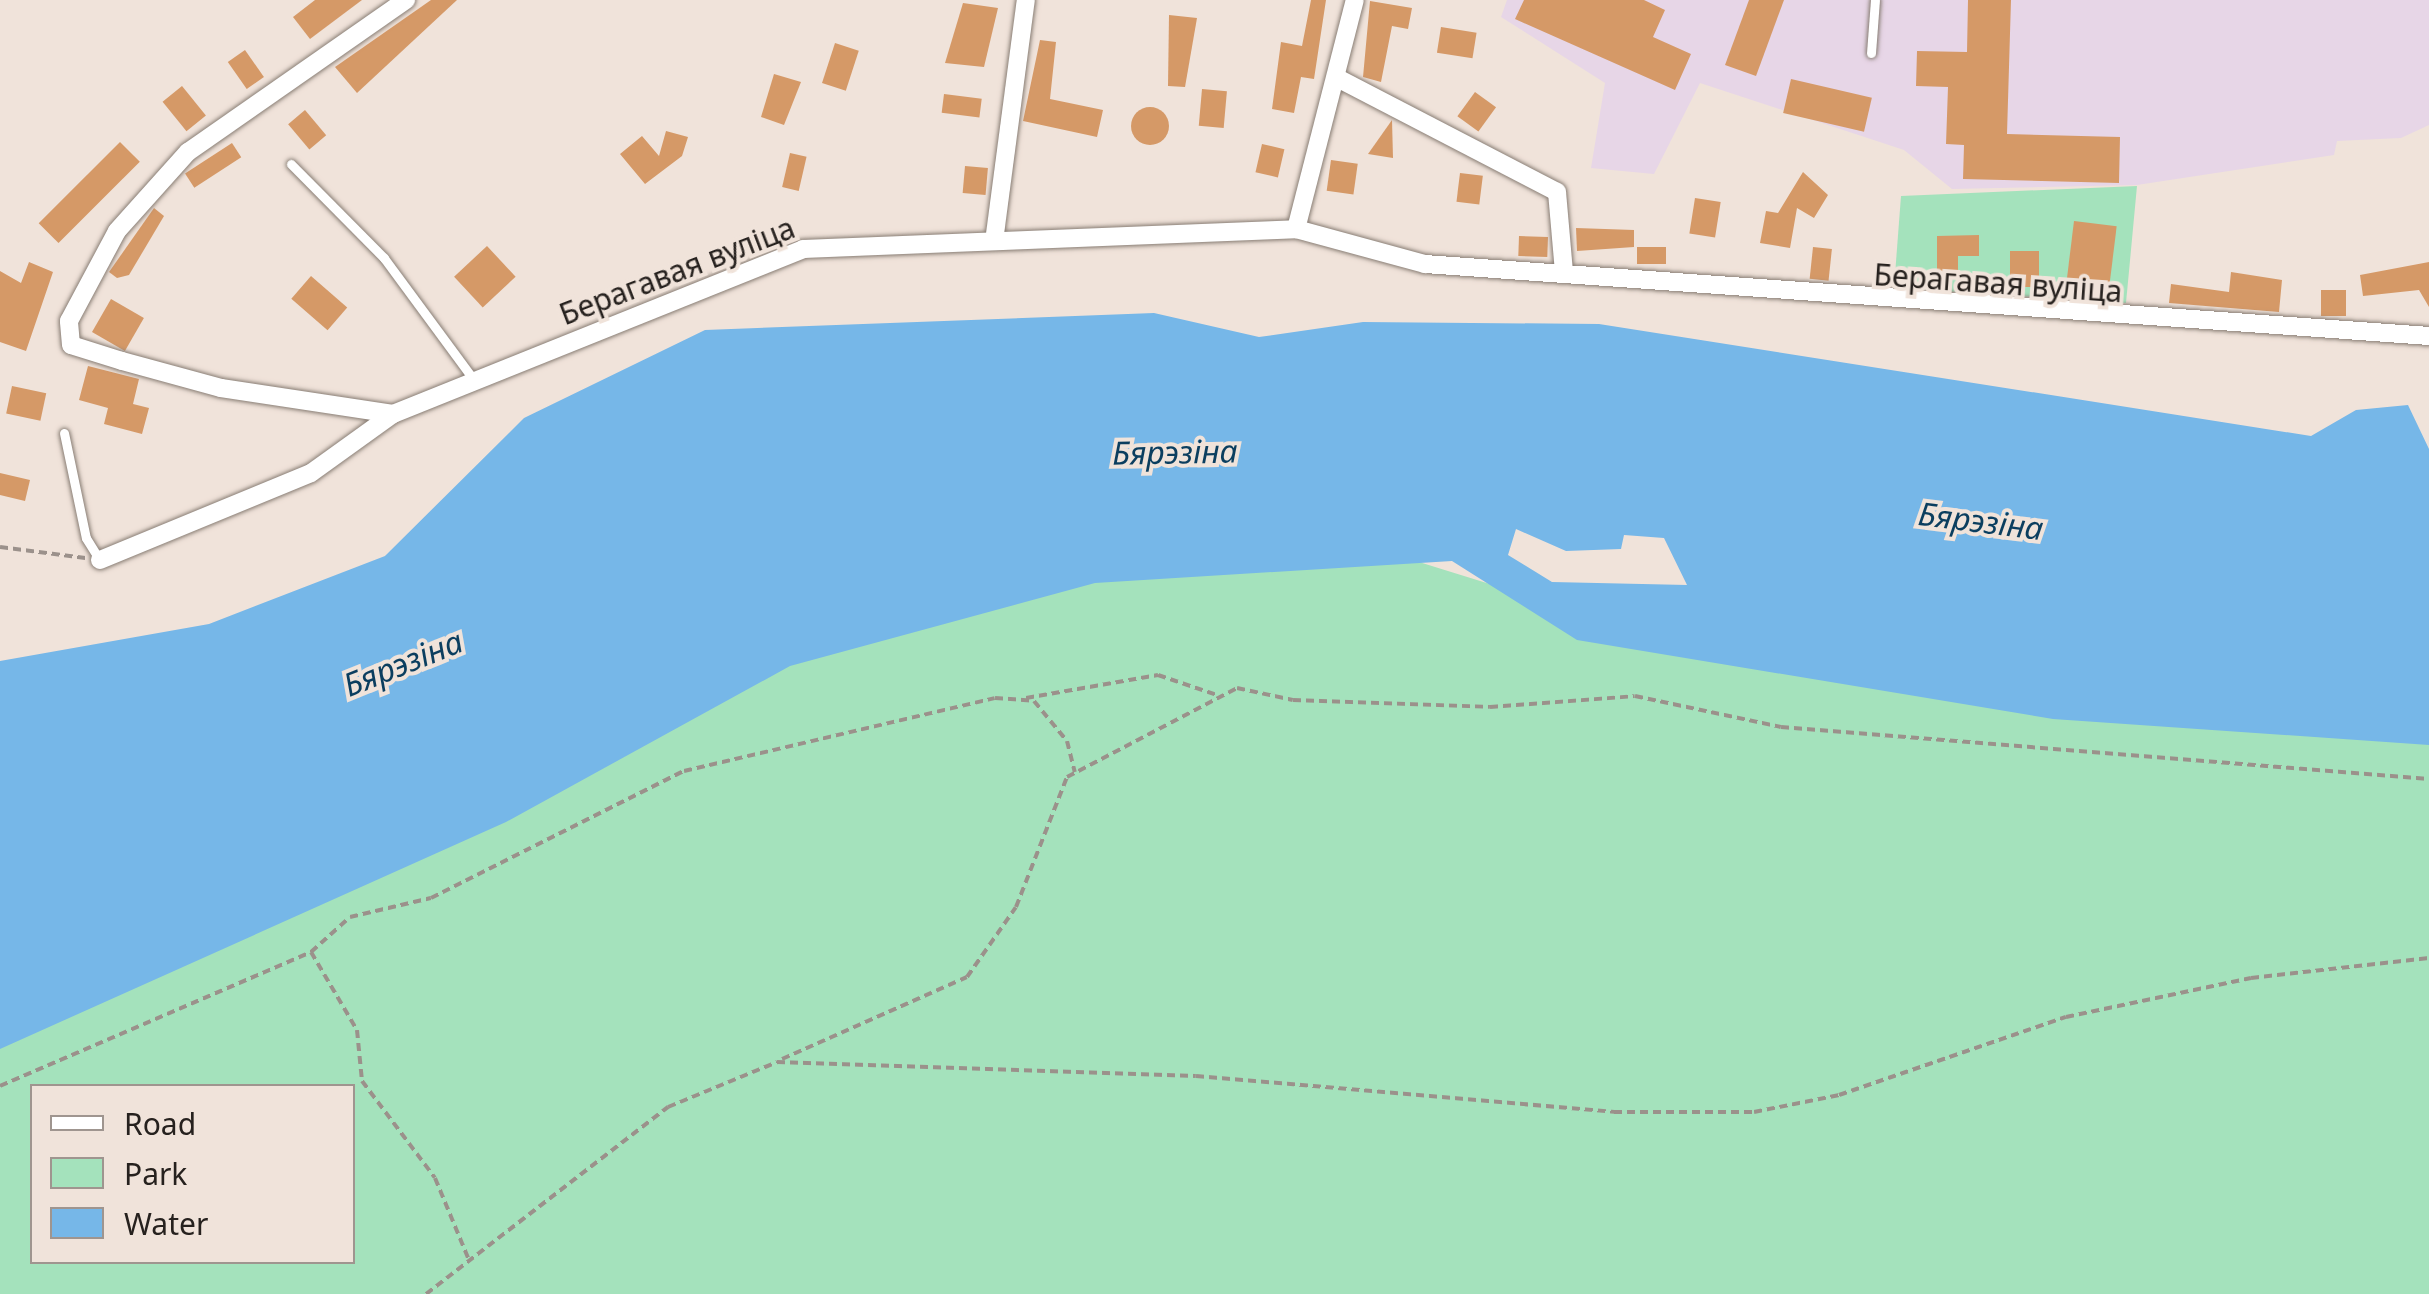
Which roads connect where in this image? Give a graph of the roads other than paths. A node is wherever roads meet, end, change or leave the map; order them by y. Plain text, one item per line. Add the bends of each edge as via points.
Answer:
1 (406, 0) edge
2 (1026, 0) edge
3 (1355, 0) edge
4 (1875, 0) edge
5 (1871, 53) dead end
6 (1341, 80) junction
7 (291, 164) dead end
8 (1296, 229) junction
9 (995, 234) junction
10 (1564, 272) junction
11 (2429, 336) edge
12 (474, 380) junction
13 (393, 414) junction
14 (64, 432) dead end
15 (100, 560) joint

1 - 13 street via 188,152 117,231 69,322 71,345 122,361 221,388
2 - 9 street
3 - 6 street
4 - 5 lane
6 - 8 street
6 - 10 street via 1558,192
7 - 12 lane via 384,258
8 - 9 street, Берагавая вуліца
8 - 10 street, Берагавая вуліца via 1425,264
9 - 12 street, Берагавая вуліца via 803,249
10 - 11 street, Берагавая вуліца via 1770,295
12 - 13 street, Берагавая вуліца
13 - 15 street, Берагавая вуліца via 311,473
14 - 15 lane via 86,538

